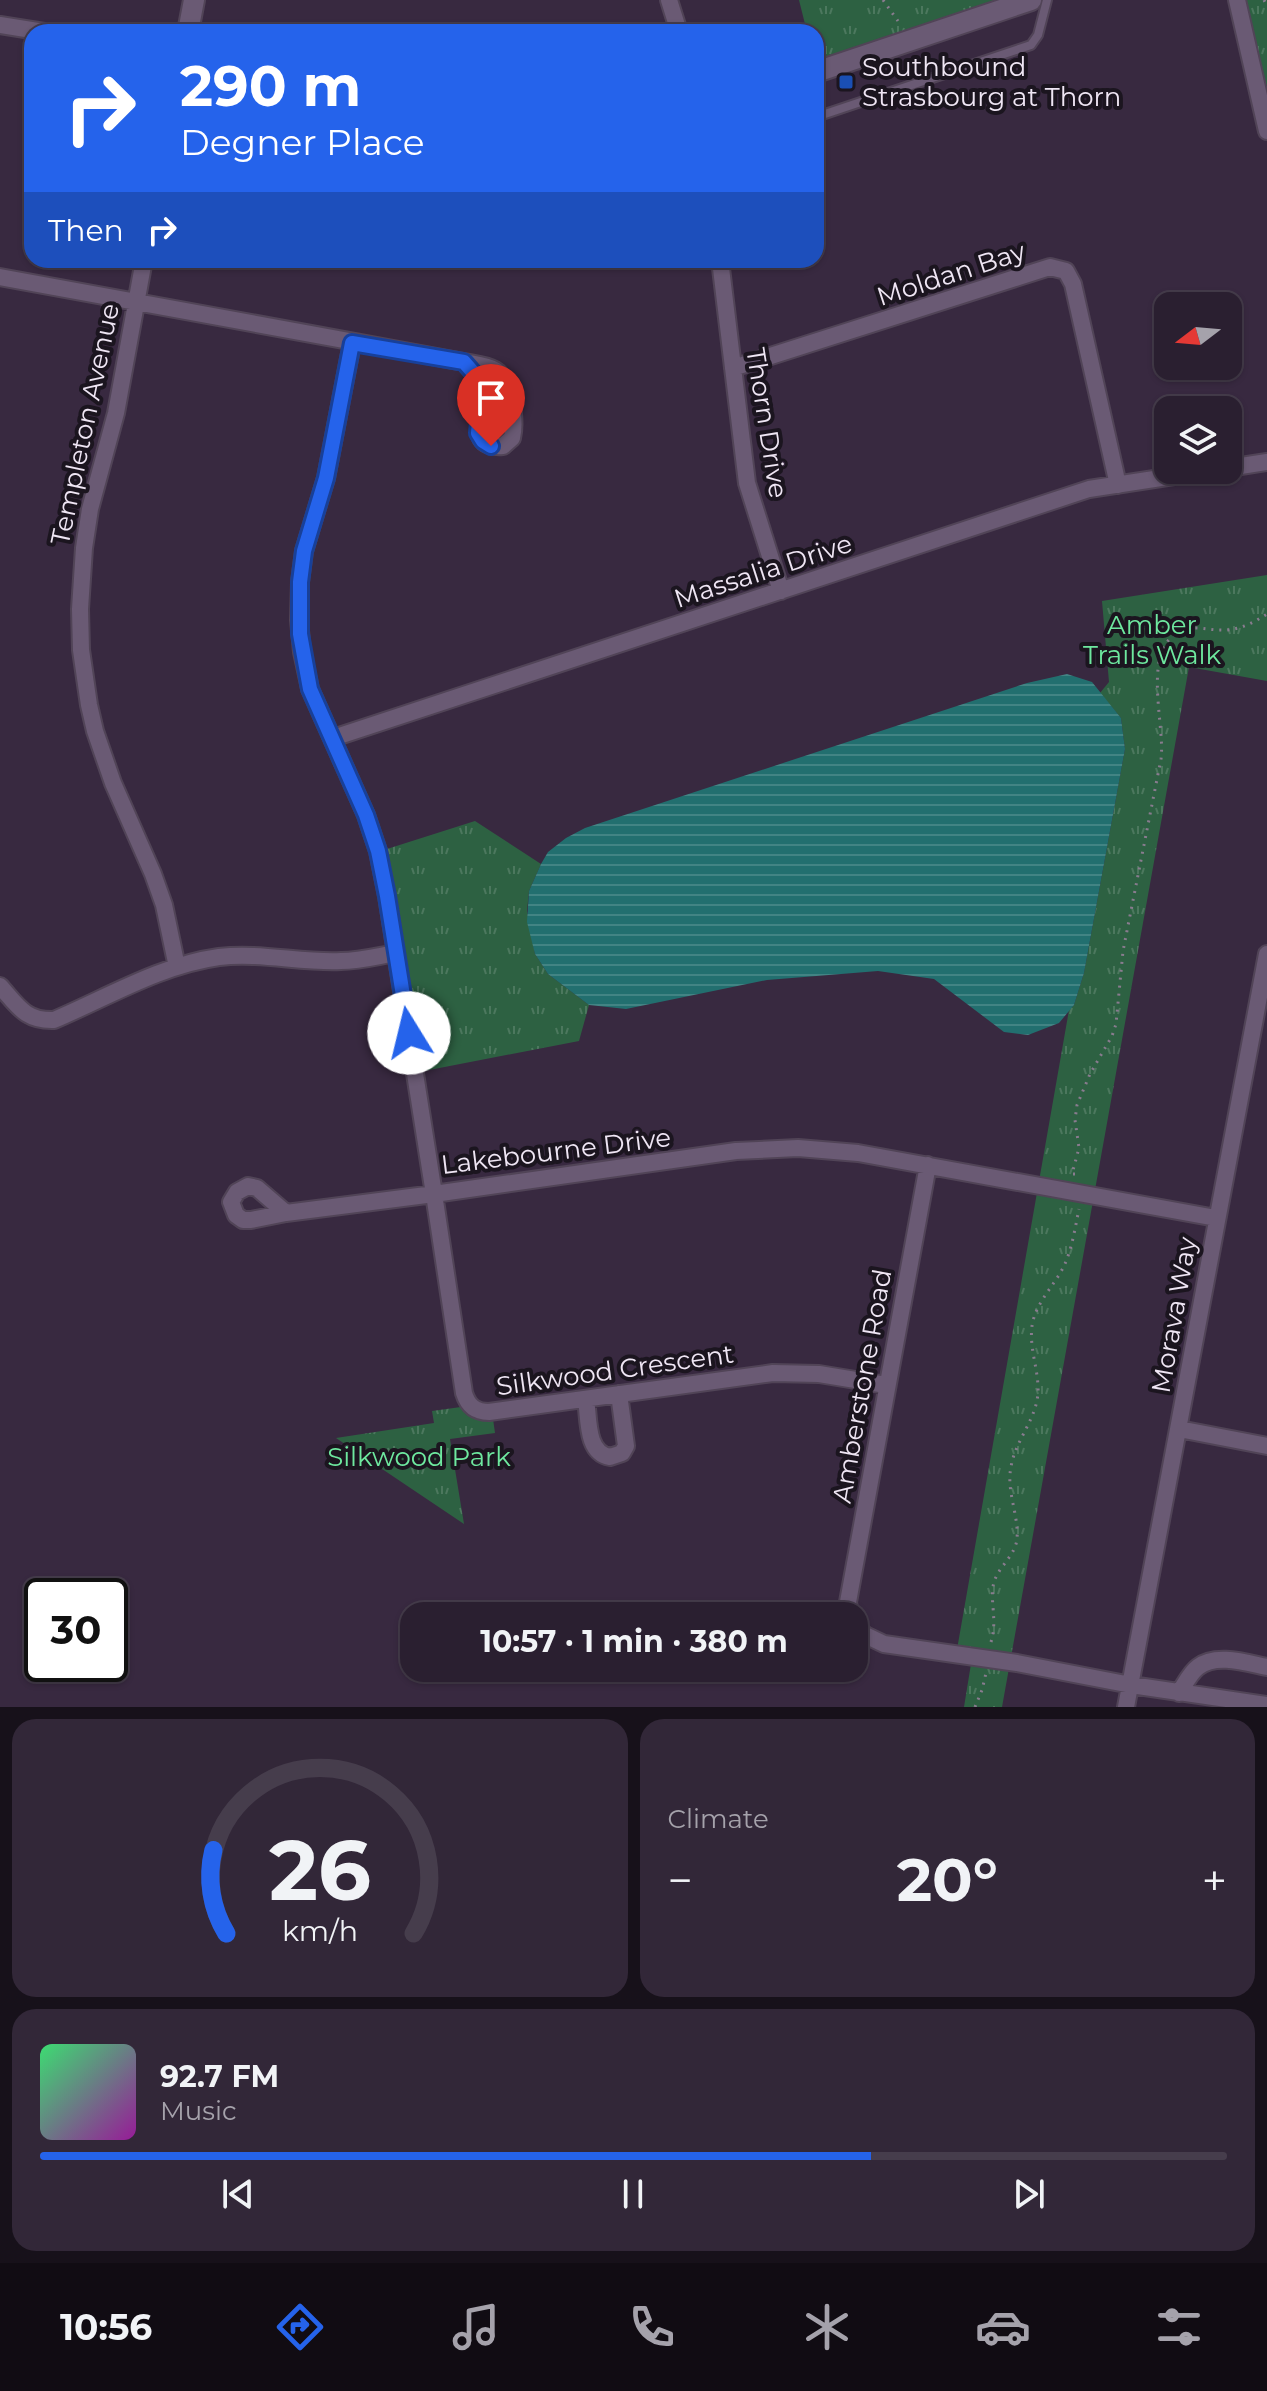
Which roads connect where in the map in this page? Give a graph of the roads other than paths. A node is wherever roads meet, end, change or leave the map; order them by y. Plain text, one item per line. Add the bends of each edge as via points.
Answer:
1 (194, 0) edge
2 (669, 0) edge
3 (1031, 0) edge
4 (1047, 0) edge
5 (1237, 0) edge
6 (190, 24) edge
7 (676, 24) edge
8 (0, 25) edge
9 (24, 29) edge
10 (824, 69) edge
11 (824, 114) edge
12 (1267, 131) edge
13 (142, 268) edge
14 (721, 268) edge
15 (0, 277) edge
16 (136, 302) junction
17 (352, 343) junction
18 (464, 362) junction
19 (733, 368) junction
20 (1267, 462) edge
21 (1242, 466) edge
22 (1154, 479) edge
23 (1118, 485) junction
24 (781, 591) junction
25 (333, 738) junction
26 (396, 953) junction
27 (1267, 954) edge
28 (177, 967) junction
29 (0, 986) edge
30 (1262, 1008) edge
31 (928, 1165) junction
32 (434, 1194) junction
33 (286, 1213) dead end
34 (1216, 1218) junction
35 (886, 1385) junction
36 (619, 1394) junction
37 (586, 1399) junction
38 (1179, 1429) junction
39 (1267, 1446) edge
40 (848, 1602) edge
41 (868, 1636) edge
42 (1267, 1667) edge
43 (1131, 1685) junction
44 (1179, 1693) junction
45 (1267, 1705) edge
46 (1126, 1707) edge

1 - 6 street
2 - 7 street
3 - 10 street
4 - 11 lane via 1031,45
5 - 12 street
8 - 9 street
13 - 16 street, Templeton Avenue
14 - 19 street, Thorn Drive
15 - 16 street
16 - 17 street
16 - 28 street, Templeton Avenue via 116,413 90,509 81,650 95,731 164,905
17 - 18 street
17 - 25 street, Lakebourne Drive via 300,582 305,666
18 - 18 street via 482,391 478,433 491,446 503,446 514,431 505,382 493,368
19 - 23 street, Moldan Bay via 1050,267 1066,271
19 - 24 street, Thorn Drive via 747,483
20 - 21 street
22 - 23 street, Massalia Drive
23 - 24 street, Massalia Drive via 1089,489
24 - 25 street, Massalia Drive
25 - 26 street, Lakebourne Drive via 378,851
26 - 28 street via 341,961 221,957
26 - 32 street, Lakebourne Drive
27 - 30 street, Morava Way
28 - 29 street via 54,1020 25,1014
30 - 34 street, Morava Way
31 - 32 street, Lakebourne Drive via 798,1148 736,1151
31 - 34 street, Lakebourne Drive
31 - 35 street, Amberstone Road
32 - 33 street
32 - 37 street, Silkwood Crescent via 469,1405 489,1412
34 - 38 street, Morava Way
35 - 36 street, Silkwood Crescent via 781,1373
35 - 40 street, Amberstone Road
36 - 37 street, Silkwood Crescent
36 - 37 street via 626,1446 610,1457 594,1446
38 - 39 street
38 - 43 street, Morava Way
41 - 43 street via 884,1644
42 - 44 street via 1208,1662 1195,1669
43 - 44 street
43 - 46 street, Morava Way
44 - 45 street

